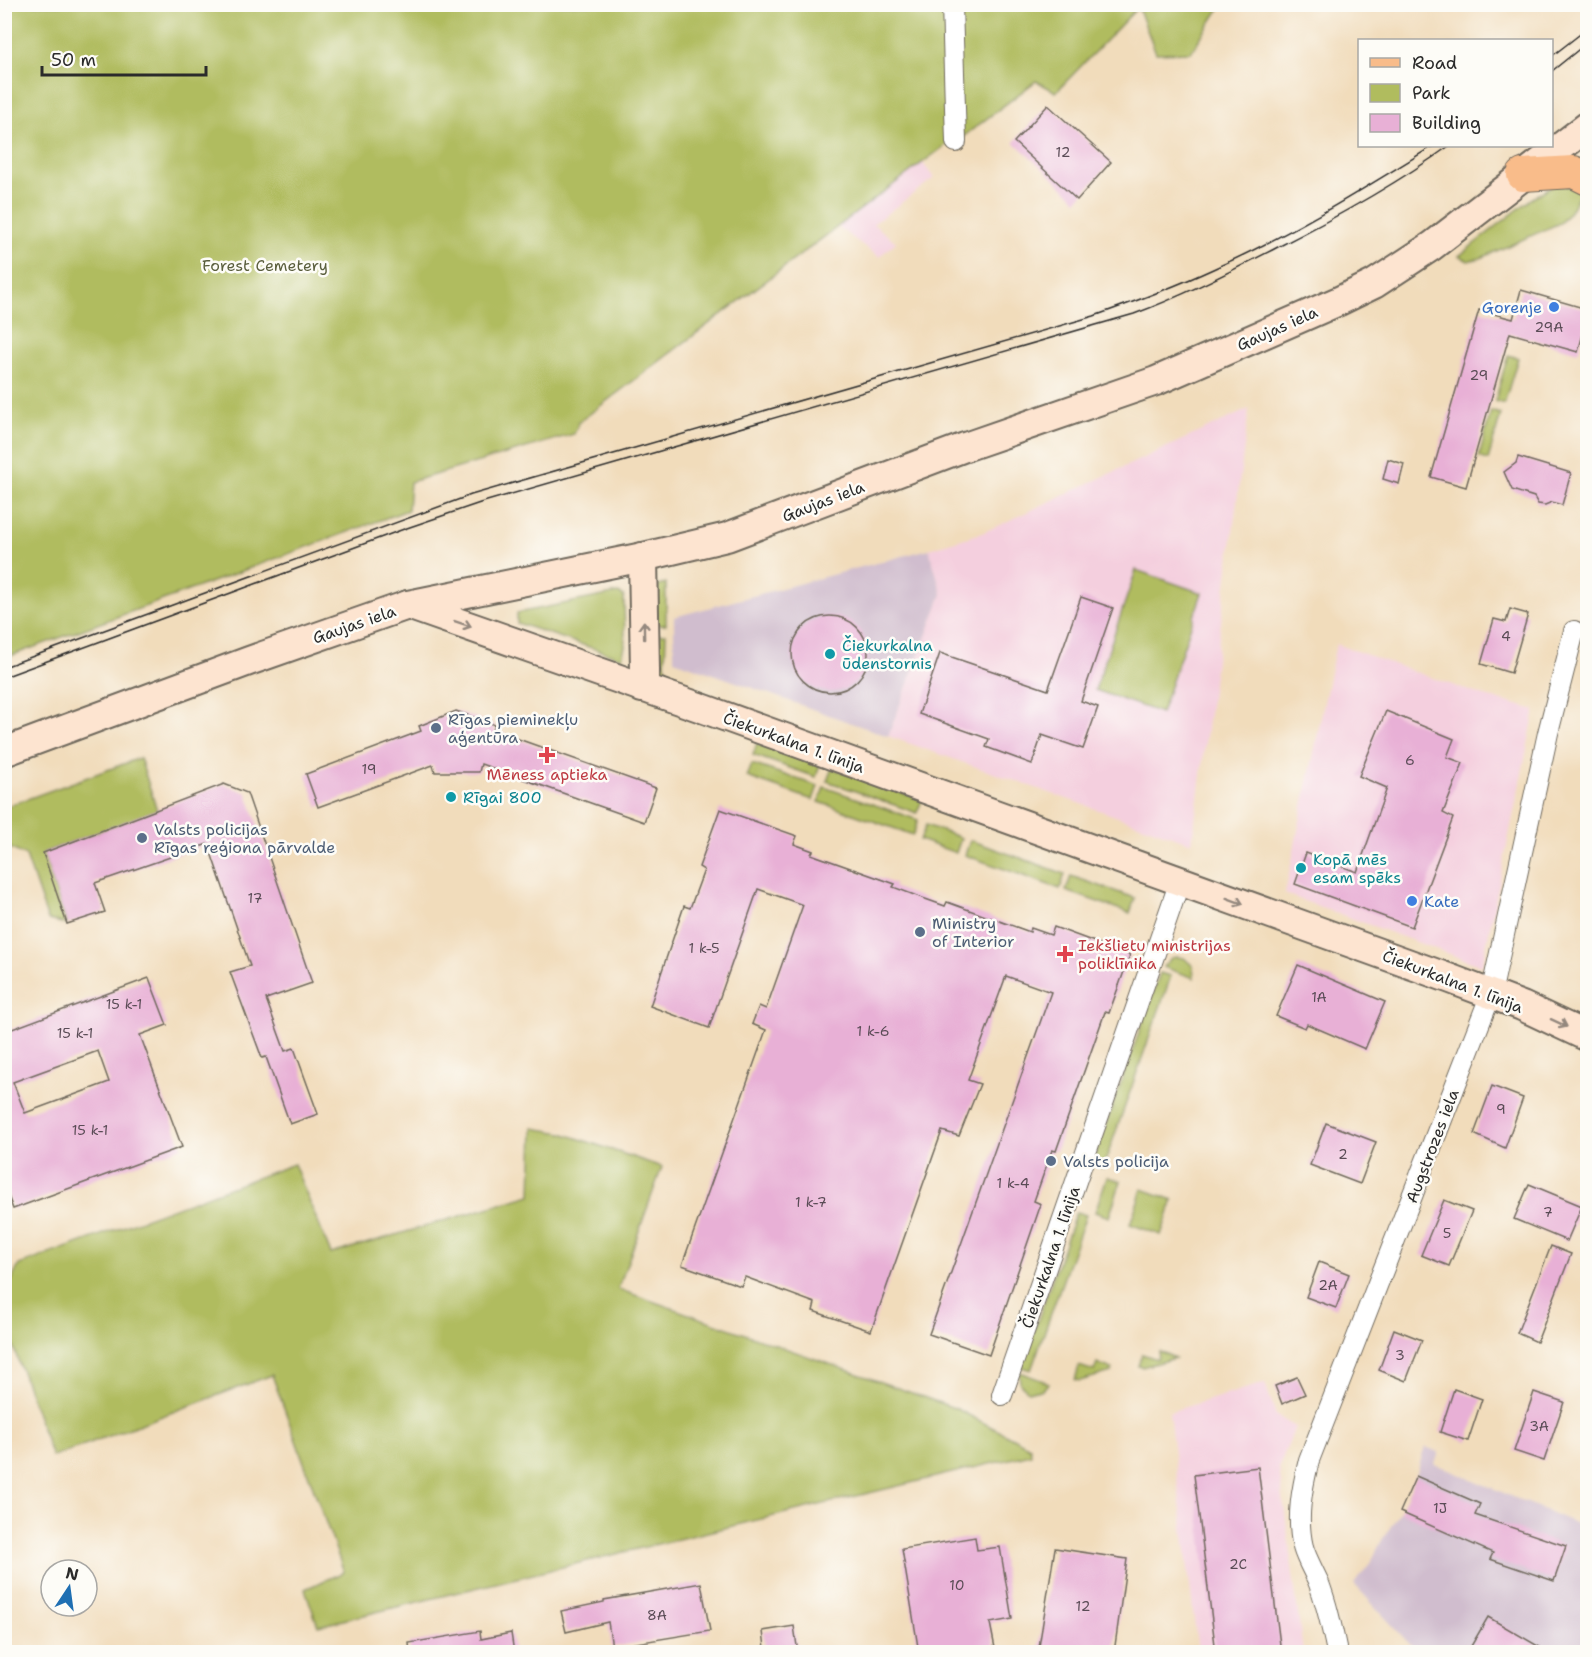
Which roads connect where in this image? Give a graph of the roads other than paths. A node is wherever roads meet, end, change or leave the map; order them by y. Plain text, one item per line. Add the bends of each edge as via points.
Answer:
1 (952, 4) edge
2 (1587, 126) edge
3 (956, 142) dead end
4 (1523, 175) junction
5 (1587, 179) edge
6 (643, 556) junction
7 (408, 605) junction
8 (1574, 631) dead end
9 (642, 688) junction
10 (4, 752) edge
11 (1180, 881) junction
12 (1491, 994) junction
13 (1587, 1037) edge
14 (1002, 1395) dead end
15 (1337, 1653) edge

1 - 3 street
2 - 4 street, Gaujas iela
4 - 5 main road via 1574,172
4 - 6 street, Gaujas iela via 1419,255 1374,284 1166,377 965,447 727,537
6 - 7 street, Gaujas iela
9 -> 6 street
7 -> 9 street, Čiekurkalna 1. līnija
7 - 10 street, Gaujas iela
8 - 12 street, Augstrozes iela
9 - 11 street, Čiekurkalna 1. līnija
11 -> 12 street, Čiekurkalna 1. līnija
11 - 14 street, Čiekurkalna 1. līnija
12 -> 13 street, Čiekurkalna 1. līnija
12 - 15 street, Augstrozes iela via 1309,1460 1301,1490 1303,1546 1328,1612

